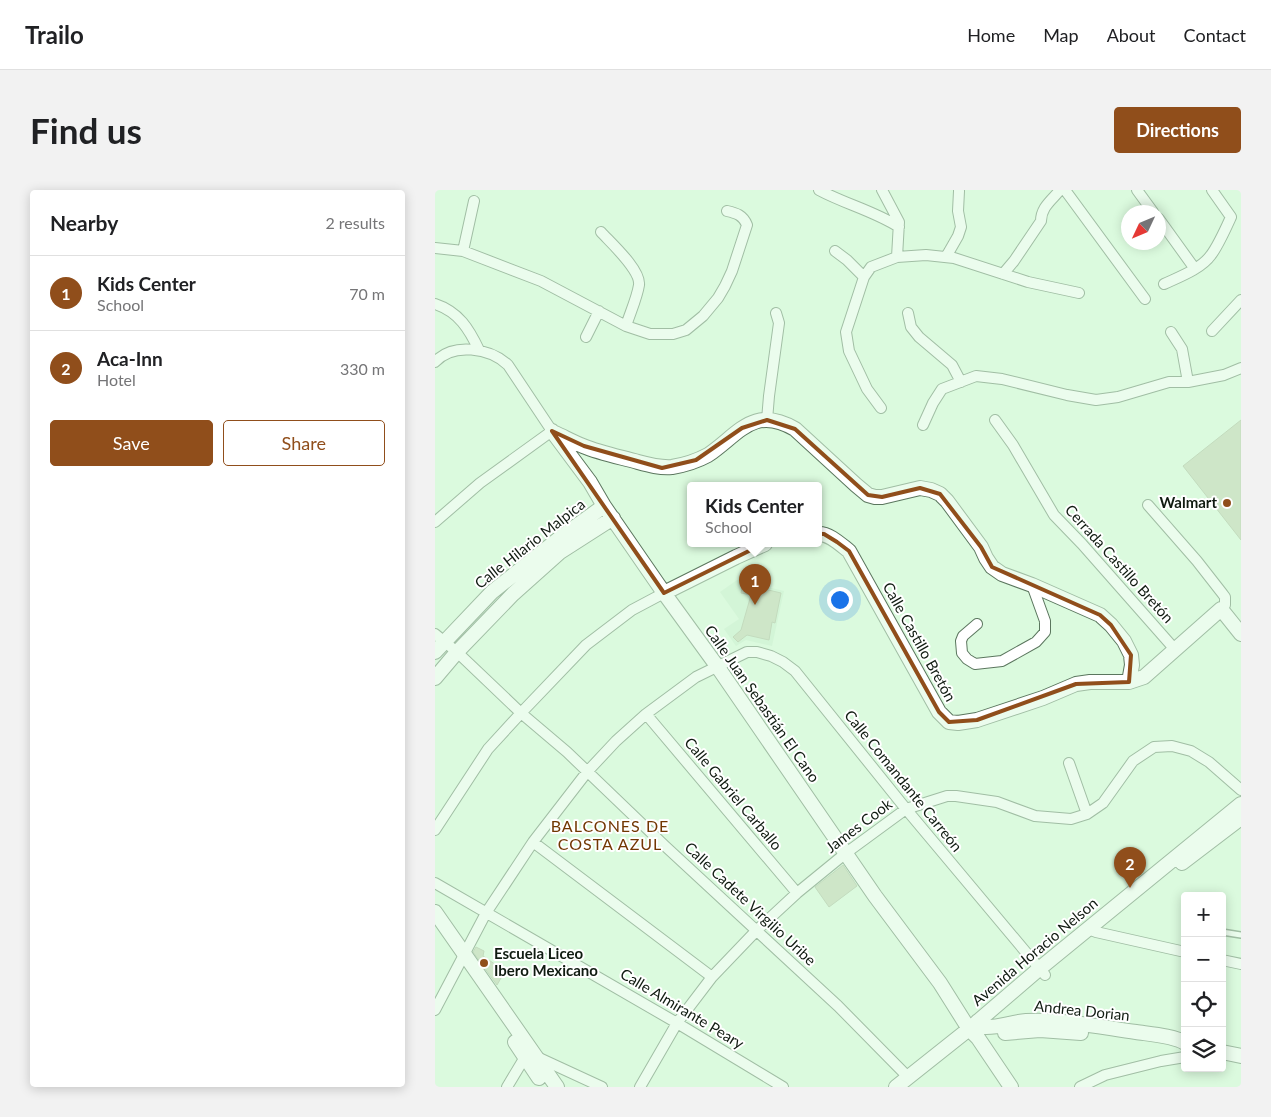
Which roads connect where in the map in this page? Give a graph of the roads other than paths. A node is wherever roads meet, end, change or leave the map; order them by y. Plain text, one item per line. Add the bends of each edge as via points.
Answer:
1 (819, 190) edge
2 (882, 190) edge
3 (1060, 190) edge
4 (1065, 190) edge
5 (1137, 190) edge
6 (1213, 190) edge
7 (959, 191) edge
8 (474, 201) dead end
9 (1148, 205) edge
10 (727, 211) dead end
11 (899, 227) junction
12 (1166, 229) edge
13 (601, 232) dead end
14 (435, 248) edge
15 (463, 251) junction
16 (835, 251) dead end
17 (897, 257) junction
18 (946, 257) junction
19 (1195, 268) junction
20 (1003, 274) junction
21 (864, 276) junction
22 (1164, 284) dead end
23 (1079, 293) dead end
24 (1145, 299) dead end
25 (1241, 300) edge
26 (435, 304) edge
27 (599, 311) junction
28 (777, 313) dead end
29 (908, 313) dead end
30 (626, 326) junction
31 (1212, 331) dead end
32 (1171, 332) dead end
33 (586, 337) dead end
34 (479, 350) junction
35 (435, 362) edge
36 (1241, 368) edge
37 (961, 382) junction
38 (1188, 382) junction
39 (881, 408) dead end
40 (767, 420) junction
41 (995, 420) dead end
42 (923, 425) dead end
43 (552, 431) junction
44 (1148, 505) dead end
45 (604, 506) junction
46 (613, 518) junction
47 (435, 522) edge
48 (822, 534) edge
49 (758, 547) edge
50 (1032, 585) junction
51 (664, 593) junction
52 (1221, 610) junction
53 (977, 624) dead end
54 (1241, 634) edge
55 (438, 642) edge
56 (1175, 650) junction
57 (457, 652) junction
58 (717, 666) junction
59 (435, 678) edge
60 (1129, 682) junction
61 (521, 713) junction
62 (646, 714) junction
63 (1069, 763) dead end
64 (587, 772) junction
65 (1241, 790) edge
66 (1241, 804) edge
67 (906, 809) junction
68 (1087, 814) junction
69 (1241, 818) edge
70 (435, 830) edge
71 (533, 842) junction
72 (846, 853) junction
73 (435, 882) edge
74 (797, 893) junction
75 (435, 912) edge
76 (486, 913) junction
77 (435, 926) edge
78 (756, 931) junction
79 (1092, 931) junction
80 (1226, 933) edge
81 (1241, 935) edge
82 (1181, 951) edge
83 (462, 958) junction
84 (1226, 961) edge
85 (1241, 964) edge
86 (1042, 972) junction
87 (712, 977) junction
88 (435, 1010) edge
89 (677, 1023) junction
90 (977, 1030) junction
91 (1181, 1040) edge
92 (1181, 1048) edge
93 (1226, 1053) edge
94 (1241, 1056) edge
95 (531, 1057) junction
96 (1181, 1058) edge
97 (909, 1082) edge
98 (507, 1087) edge
99 (546, 1087) edge
100 (557, 1087) edge
101 (603, 1087) edge
102 (640, 1087) edge
103 (783, 1087) edge
104 (896, 1087) edge
105 (1011, 1087) edge
106 (1080, 1087) edge

1 - 11 street
2 - 11 street
3 - 20 street via 1044,209 1041,221
4 - 24 street
5 - 9 street
6 - 19 street via 1231,217 1211,256
7 - 18 street via 961,227
8 - 15 street
10 - 30 street via 737,213 747,225 725,286 703,316 686,330 673,334 650,334
11 - 17 street
12 - 19 street
13 - 30 street via 637,275 639,283
14 - 15 street
15 - 27 street via 541,281
16 - 21 street
17 - 18 street
17 - 21 street via 871,267
18 - 20 street
19 - 22 street
20 - 23 street
21 - 39 street via 846,332 855,365
25 - 31 street
26 - 34 street via 459,318
27 - 30 street
27 - 33 street
28 - 40 street via 779,323
29 - 37 street via 911,327 952,365
32 - 38 street via 1182,349
34 - 35 street via 445,353
34 - 43 street, Calle Juan Sebastián El Cano via 508,365
36 - 38 street
37 - 38 street via 976,376 1002,379 1096,400 1169,382
37 - 42 street via 942,389
40 - 43 street via 750,423 707,455 685,464 662,468 584,446
40 - 50 street via 783,422 795,429 868,495 882,497 920,488 940,494 981,547 992,567
41 - 56 street, Cerrada Castillo Bretón via 1054,515
43 - 45 street, Calle Juan Sebastián El Cano
43 - 47 street via 480,483
44 - 52 street via 1223,594 1225,605
45 - 46 street, Calle Juan Sebastián El Cano
45 - 55 street, Calle Hilario Malpica via 492,592
46 - 51 street, Calle Juan Sebastián El Cano
46 - 57 street, Calle Hilario Malpica via 560,552 513,594
48 - 60 street, Calle Castillo Bretón via 849,551 939,712 949,722 977,720 1077,684
49 - 51 street
50 - 53 street via 1045,620 1045,632 1036,642 1002,661 975,664 962,653 961,641
50 - 60 street via 1100,614 1124,641 1131,655
51 - 58 street, Calle Juan Sebastián El Cano
51 - 61 street via 632,610 586,645
52 - 54 street
52 - 56 street, Calle Castillo Bretón
55 - 57 street, Calle Cadete Virgilio Uribe
56 - 60 street, Calle Castillo Bretón via 1145,677
57 - 59 street, Calle Hilario Malpica
57 - 61 street, Calle Cadete Virgilio Uribe
58 - 62 street, Calle Comandante Carreón via 696,677
58 - 67 street, Calle Comandante Carreón via 747,652 757,652 783,662 795,671
58 - 72 street, Calle Juan Sebastián El Cano
61 - 64 street, Calle Cadete Virgilio Uribe
61 - 70 street via 488,749
62 - 64 street, Calle Comandante Carreón
62 - 74 street, Calle Gabriel Carballo
63 - 68 street
64 - 71 street, Calle Comandante Carreón
64 - 78 street, Calle Cadete Virgilio Uribe
65 - 68 street, James Cook via 1191,751 1172,746 1155,748 1133,762 1103,803
66 - 79 street, Avenida Horacio Nelson
67 - 68 street, James Cook via 956,796 997,802 1035,816 1071,819
67 - 72 street, James Cook
67 - 86 street, Calle Comandante Carreón
69 - 79 street, Avenida Horacio Nelson
71 - 76 street, Calle Comandante Carreón
71 - 87 street
72 - 74 street, James Cook
72 - 90 street, Calle Juan Sebastián El Cano
73 - 76 street, Calle Almirante Peary
74 - 78 street, James Cook
75 - 83 street
76 - 83 street, Calle Comandante Carreón
76 - 89 street, Calle Almirante Peary
77 - 83 street
78 - 87 street, James Cook
78 - 97 street, Calle Cadete Virgilio Uribe via 838,1006
79 - 82 street
79 - 86 street, Avenida Horacio Nelson
80 - 81 lane
83 - 88 street, Calle Comandante Carreón
83 - 95 street
84 - 85 street
86 - 90 street, Avenida Horacio Nelson
87 - 89 street, James Cook
89 - 102 street, James Cook
89 - 103 street, Calle Almirante Peary
90 - 91 street, Andrea Dorian via 1024,1021 1053,1021
90 - 92 street via 1093,1034
90 - 97 street, Avenida Horacio Nelson
90 - 105 street, Calle Juan Sebastián El Cano
93 - 94 street
95 - 98 street
95 - 99 street
95 - 100 street
95 - 101 street
96 - 106 street via 1105,1075
97 - 104 street, Avenida Horacio Nelson

